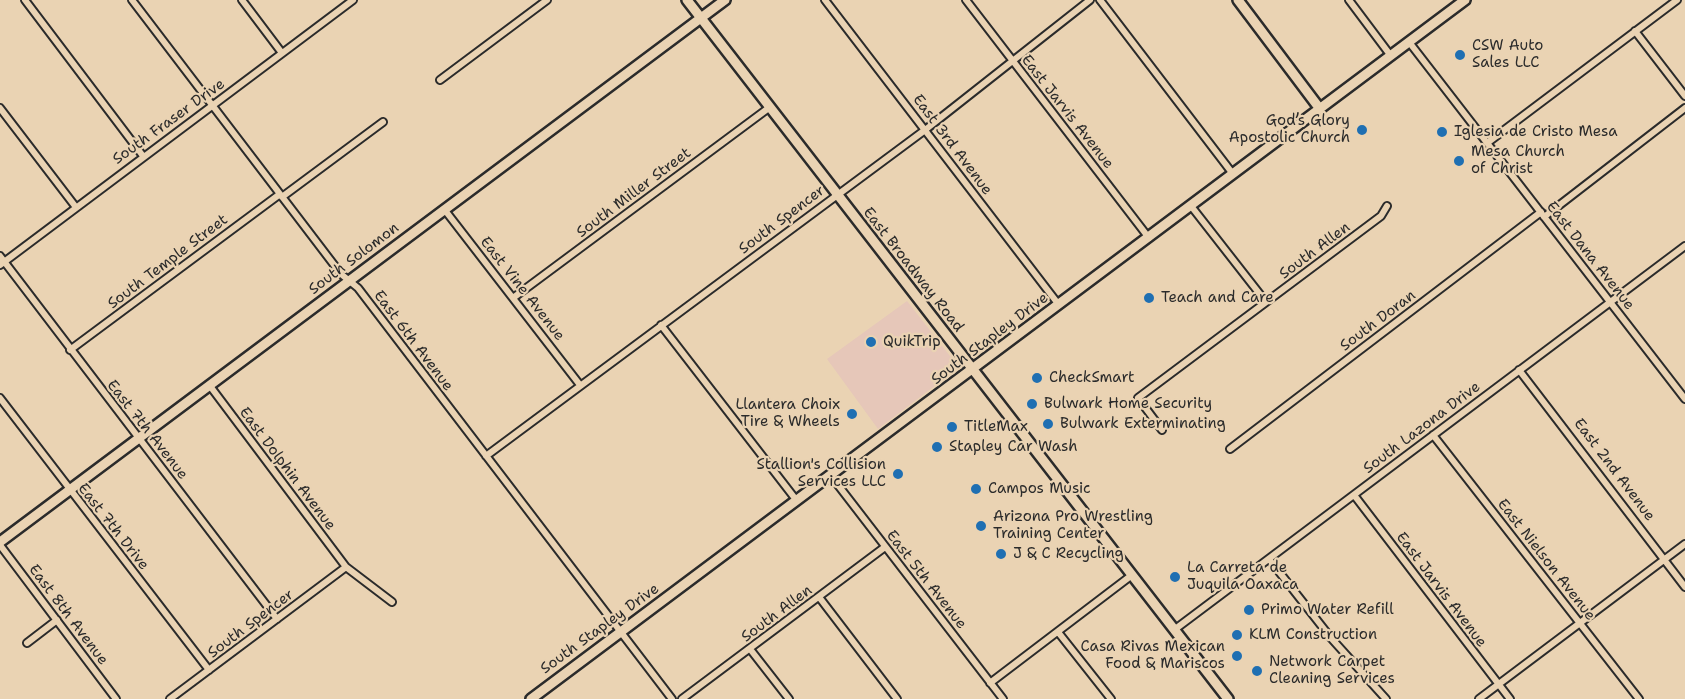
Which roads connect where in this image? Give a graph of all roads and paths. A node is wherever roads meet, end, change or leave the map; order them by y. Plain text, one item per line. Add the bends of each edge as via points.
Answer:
1 (25, 0) edge
2 (242, 0) edge
3 (351, 0) edge
4 (547, 0) edge
5 (687, 0) edge
6 (725, 0) edge
7 (825, 0) edge
8 (966, 0) edge
9 (1090, 0) edge
10 (1100, 0) edge
11 (1238, 0) edge
12 (1349, 0) edge
13 (1677, 0) edge
14 (134, 1) edge
15 (1463, 1) edge
16 (701, 18) junction
17 (1635, 31) junction
18 (1409, 42) junction
19 (282, 53) junction
20 (1391, 56) junction
21 (1013, 62) junction
22 (440, 80) dead end
23 (1685, 96) edge
24 (212, 105) junction
25 (770, 107) junction
26 (0, 108) edge
27 (1685, 108) edge
28 (1320, 109) junction
29 (383, 122) dead end
30 (925, 130) junction
31 (1487, 143) junction
32 (143, 156) junction
33 (1233, 174) junction
34 (837, 195) junction
35 (281, 196) junction
36 (75, 206) junction
37 (1191, 206) junction
38 (1387, 206) dead end
39 (444, 209) junction
40 (1543, 214) junction
41 (1149, 238) junction
42 (1685, 246) edge
43 (1, 261) edge
44 (349, 281) junction
45 (513, 298) junction
46 (1266, 302) junction
47 (1610, 302) junction
48 (1059, 305) junction
49 (662, 325) junction
50 (70, 350) junction
51 (1520, 370) junction
52 (972, 371) junction
53 (580, 385) junction
54 (210, 386) junction
55 (0, 398) edge
56 (1685, 399) edge
57 (1162, 430) dead end
58 (1433, 435) junction
59 (138, 438) junction
60 (1230, 449) dead end
61 (486, 456) junction
62 (831, 476) junction
63 (69, 490) junction
64 (1353, 495) junction
65 (797, 502) junction
66 (0, 543) edge
67 (1685, 543) edge
68 (885, 548) junction
69 (1269, 559) junction
70 (1664, 560) junction
71 (346, 567) junction
72 (1132, 575) junction
73 (1685, 587) edge
74 (819, 597) junction
75 (392, 602) dead end
76 (277, 619) junction
77 (57, 620) junction
78 (1580, 623) junction
79 (1174, 630) junction
80 (621, 632) junction
81 (1058, 632) junction
82 (27, 643) dead end
83 (750, 649) junction
84 (209, 670) junction
85 (990, 683) junction
86 (1499, 685) junction
87 (116, 699) edge
88 (170, 699) edge
89 (531, 699) edge
90 (672, 699) edge
91 (682, 699) edge
92 (789, 699) edge
93 (897, 699) edge
94 (1003, 699) edge
95 (1111, 699) edge
96 (1228, 699) edge
97 (1386, 699) edge
98 (1479, 699) edge
99 (1510, 699) edge
100 (1639, 699) edge

1 - 32 street
2 - 19 street
3 - 19 street, South Fraser Drive
4 - 22 street
5 - 16 main road, East Broadway Road
6 - 16 main road, South Solomon
7 - 30 street, East 3rd Avenue
8 - 21 street, East Jarvis Avenue
9 - 21 street, South Spencer
10 - 33 street
11 - 28 main road
12 - 20 street
13 - 17 street
14 - 24 street, East 6th Avenue
15 - 18 main road, South Stapley Drive
16 - 25 main road, East Broadway Road
16 - 39 main road, South Solomon
17 - 23 street
17 - 31 street
18 - 20 main road, South Stapley Drive
18 - 31 street, East Dana Avenue
19 - 24 street, South Fraser Drive
20 - 28 main road, South Stapley Drive
21 - 30 street, South Spencer
21 - 41 street, East Jarvis Avenue
24 - 32 street, South Fraser Drive
24 - 35 street, East 6th Avenue
25 - 34 main road, East Broadway Road
25 - 45 street, South Miller Street
26 - 36 street
27 - 40 street, South Doran
28 - 33 main road, South Stapley Drive
29 - 35 street, South Temple Street
30 - 34 street, South Spencer
30 - 48 street, East 3rd Avenue
31 - 40 street, East Dana Avenue
32 - 36 street, South Fraser Drive
33 - 37 main road, South Stapley Drive
34 - 49 street, South Spencer
34 - 52 main road, East Broadway Road
35 - 44 street, East 6th Avenue
35 - 50 street, South Temple Street
36 - 43 street, South Fraser Drive
37 - 41 main road, South Stapley Drive
37 - 46 street
38 - 46 street, South Allen via 1381,216
39 - 44 main road, South Solomon
39 - 45 street, East Vine Avenue
40 - 47 street, East Dana Avenue
40 - 60 street, South Doran
41 - 48 main road, South Stapley Drive
42 - 47 street, South Lazona Drive
43 - 50 street, East 7th Avenue
44 - 54 main road, South Solomon
44 - 61 street, East 6th Avenue
45 - 53 street, East Vine Avenue
46 - 57 street, South Allen via 1138,399
47 - 51 street, South Lazona Drive
47 - 56 street, East Dana Avenue
48 - 52 main road, South Stapley Drive
49 - 53 street, South Spencer
49 - 65 street
50 - 59 street, East 7th Avenue
51 - 58 street, South Lazona Drive
51 - 70 street, East 2nd Avenue
52 - 62 main road, South Stapley Drive
52 - 72 main road, East Broadway Road
53 - 61 street, South Spencer
54 - 59 main road, South Solomon
54 - 71 street, East Dolphin Avenue
55 - 63 street, East 7th Drive
58 - 64 street, South Lazona Drive
58 - 78 street, East Nielson Avenue
59 - 63 main road, South Solomon
59 - 76 street, East 7th Avenue
61 - 80 street, East 6th Avenue
62 - 65 main road, South Stapley Drive
62 - 68 street, East 5th Avenue
63 - 66 main road, South Solomon
63 - 84 street, East 7th Drive
64 - 69 street, South Lazona Drive
64 - 86 street, East Jarvis Avenue
65 - 80 main road, South Stapley Drive
66 - 77 street, East 8th Avenue
67 - 70 street
68 - 74 street, South Allen
68 - 85 street, East 5th Avenue
69 - 79 street, South Lazona Drive
69 - 97 street via 1331,638
70 - 73 street, East 2nd Avenue
70 - 78 street
71 - 75 street, East Dolphin Avenue
71 - 76 street, South Spencer
72 - 79 main road, East Broadway Road
72 - 81 street
74 - 83 street, South Allen
74 - 93 street
76 - 84 street, South Spencer
77 - 82 street
77 - 87 street, East 8th Avenue
78 - 86 street
78 - 100 street, East Nielson Avenue
79 - 96 main road, East Broadway Road
80 - 89 main road, South Stapley Drive
80 - 90 street, East 6th Avenue
81 - 85 street
81 - 95 street
83 - 91 street, South Allen
83 - 92 street
84 - 88 street, South Spencer
85 - 94 street, East 5th Avenue
86 - 98 street
86 - 99 street, East Jarvis Avenue

